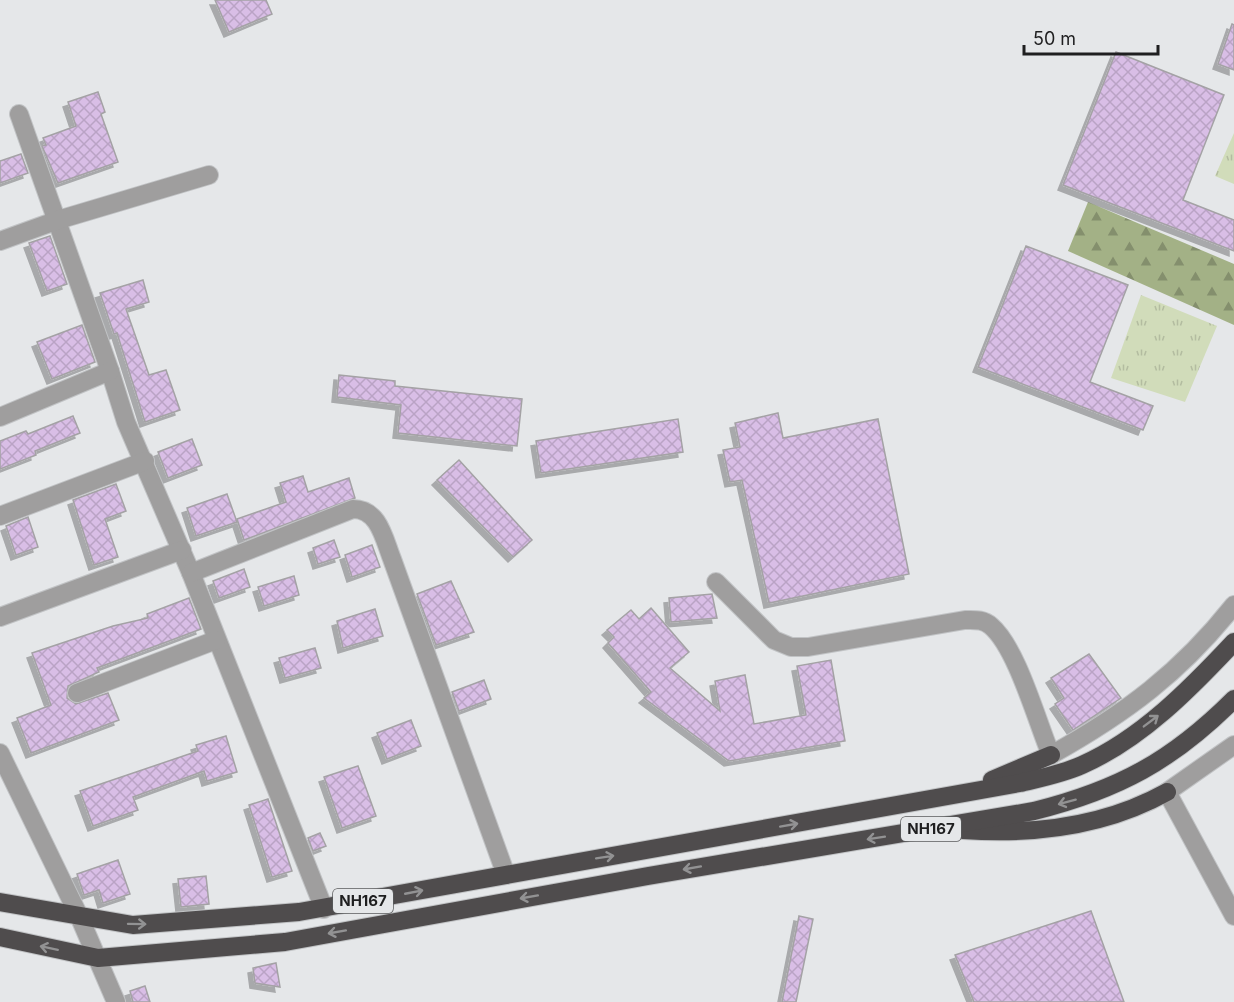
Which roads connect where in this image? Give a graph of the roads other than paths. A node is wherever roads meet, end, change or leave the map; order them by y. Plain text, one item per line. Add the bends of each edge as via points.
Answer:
1 (19, 114) dead end
2 (210, 175) dead end
3 (58, 220) junction
4 (0, 241) edge
5 (110, 370) junction
6 (0, 417) edge
7 (145, 461) junction
8 (0, 516) edge
9 (182, 550) junction
10 (191, 573) junction
11 (716, 582) dead end
12 (1234, 605) edge
13 (0, 617) edge
14 (216, 640) junction
15 (1234, 642) edge
16 (76, 693) dead end
17 (1234, 699) edge
18 (1234, 745) edge
19 (0, 753) edge
20 (1051, 755) junction
21 (1167, 792) junction
22 (930, 801) junction
23 (935, 828) junction
24 (506, 875) junction
25 (0, 902) edge
26 (324, 909) junction
27 (79, 916) junction
28 (1234, 916) edge
29 (0, 937) edge
30 (98, 958) junction
31 (116, 1002) edge

1 - 3 street
2 - 3 street
3 - 4 street
3 - 5 street
5 - 6 street
5 - 7 street via 126,422
7 - 8 street
7 - 9 street
9 - 10 street
9 - 13 street
10 - 14 street
10 - 24 street via 353,509 370,512 409,603
11 - 20 street via 774,640 791,647 981,620 992,627 1010,653
12 - 20 street via 1176,671 1105,723
14 - 16 street
14 - 26 street
22 -> 15 highway, NH167 via 1058,774 1103,754 1165,710
17 -> 23 highway, NH167 via 1194,736 1122,783 1068,802
18 - 21 street
19 - 27 street
20 - 22 highway
21 - 23 highway via 1122,813 1063,828 1000,832
21 - 28 street
24 -> 22 highway, NH167
23 -> 30 highway, NH167 via 285,942
26 -> 24 highway, NH167
25 - 27 highway, NH167
27 -> 26 highway, NH167 via 133,925
27 - 30 street
30 -> 29 highway, NH167
30 - 31 street

